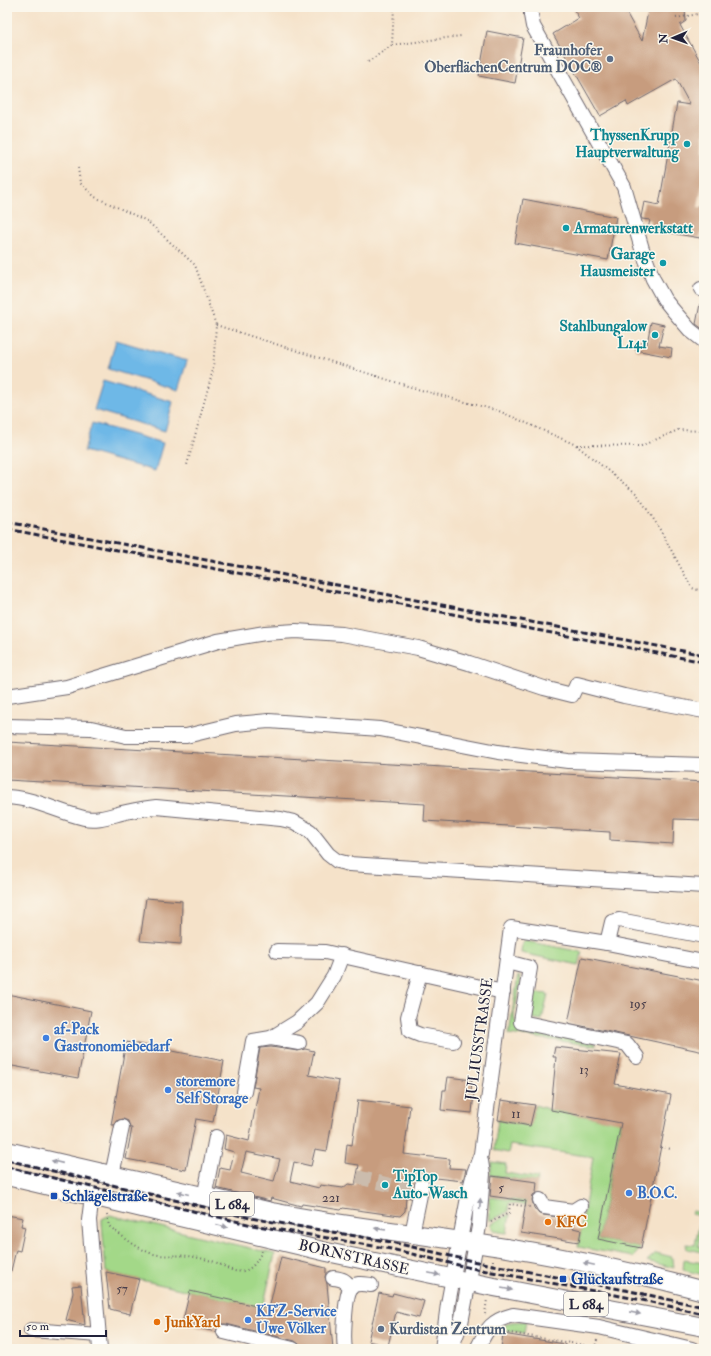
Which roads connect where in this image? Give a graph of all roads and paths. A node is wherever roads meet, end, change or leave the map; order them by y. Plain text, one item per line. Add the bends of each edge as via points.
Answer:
1 (394, 7) edge
2 (531, 7) edge
3 (704, 13) edge
4 (676, 18) dead end
5 (460, 36) dead end
6 (392, 45) junction
7 (368, 62) dead end
8 (78, 168) dead end
9 (216, 325) junction
10 (704, 341) edge
11 (704, 431) edge
12 (576, 446) junction
13 (187, 465) dead end
14 (704, 592) edge
15 (7, 696) edge
16 (704, 711) edge
17 (7, 726) edge
18 (704, 765) edge
19 (7, 797) edge
20 (704, 886) edge
21 (704, 936) edge
22 (607, 944) junction
23 (277, 951) dead end
24 (342, 955) junction
25 (507, 962) junction
26 (704, 962) edge
27 (420, 973) junction
28 (503, 992) junction
29 (271, 1038) junction
30 (453, 1041) dead end
31 (299, 1043) dead end
32 (637, 1057) dead end
33 (244, 1092) dead end
34 (122, 1126) dead end
35 (216, 1137) dead end
36 (661, 1147) dead end
37 (671, 1149) dead end
38 (7, 1151) edge
39 (112, 1175) junction
40 (7, 1176) edge
41 (419, 1189) dead end
42 (92, 1196) junction
43 (204, 1198) junction
44 (536, 1204) joint
45 (581, 1206) dead end
46 (107, 1211) dead end
47 (486, 1225) dead end
48 (412, 1234) junction
49 (468, 1242) junction
50 (263, 1250) dead end
51 (647, 1276) junction
52 (333, 1278) dead end
53 (461, 1280) junction
54 (371, 1284) dead end
55 (350, 1289) junction
56 (704, 1291) edge
57 (639, 1314) junction
58 (599, 1327) junction
59 (704, 1327) edge
60 (31, 1330) dead end
61 (224, 1332) dead end
62 (99, 1335) junction
63 (100, 1349) edge
64 (293, 1349) edge
65 (345, 1349) edge
66 (442, 1349) edge
67 (451, 1349) edge
68 (477, 1349) edge
69 (609, 1349) edge
70 (692, 1349) edge

1 - 6 path
2 - 10 street via 533,26 624,187 653,279 672,309 690,330
3 - 4 path
5 - 6 path
6 - 7 path
8 - 9 path via 80,183 95,198 147,221 195,265
9 - 12 path via 417,389 499,411
9 - 13 path via 213,370
11 - 12 path via 678,430 641,446
12 - 14 path via 637,494 692,588
15 - 16 street via 67,687 218,641 265,633 296,632 342,634 418,648 572,695 577,684
17 - 18 street via 92,728 126,736 186,736 236,724 269,721 380,728 498,752 568,761
19 - 20 street via 15,797 90,819 156,807 281,819 294,822 310,831 328,854 337,861 349,864
21 - 22 street via 618,920 612,922
22 - 25 street, JULIUSSTRASSE via 511,928
22 - 26 street
23 - 24 street
24 - 27 street
24 - 29 street via 334,976 317,1004
25 - 28 street, JULIUSSTRASSE
25 - 32 street via 530,968 521,1022 627,1044
27 - 28 street
27 - 30 street via 408,1017 410,1031
28 - 49 street, JULIUSSTRASSE via 481,1154 468,1192
29 - 31 street
29 - 33 street via 254,1041
34 - 39 street
35 - 43 street
36 - 37 path
39 -> 38 main road, BORNSTRASSE / L 684
43 -> 39 main road, BORNSTRASSE / L 684
40 - 42 main road, BORNSTRASSE / L 684
41 - 48 street
42 -> 53 main road, BORNSTRASSE / L 684 via 327,1252
42 - 62 street via 90,1220
48 -> 43 main road, BORNSTRASSE / L 684 via 305,1219
44 - 45 street via 573,1211
44 - 47 path via 510,1204 509,1214
46 - 50 path via 109,1226 138,1247 158,1255 187,1256 217,1262 236,1272 252,1266
48 - 49 main road, BORNSTRASSE / L 684
51 -> 49 main road, BORNSTRASSE / L 684 via 564,1258
49 - 53 street, JULIUSSTRASSE
51 - 56 main road, BORNSTRASSE / L 684
51 - 57 path
52 - 55 street via 344,1280
53 -> 57 main road, BORNSTRASSE / L 684
53 - 66 street
53 - 67 street via 461,1323
54 - 55 street via 354,1285
55 - 65 street via 345,1324
57 - 59 main road, BORNSTRASSE / L 684
58 - 68 street via 513,1315 501,1318 493,1324 486,1331
58 - 69 path via 596,1347
58 - 70 street
60 - 62 street
61 - 64 street
62 - 63 street

